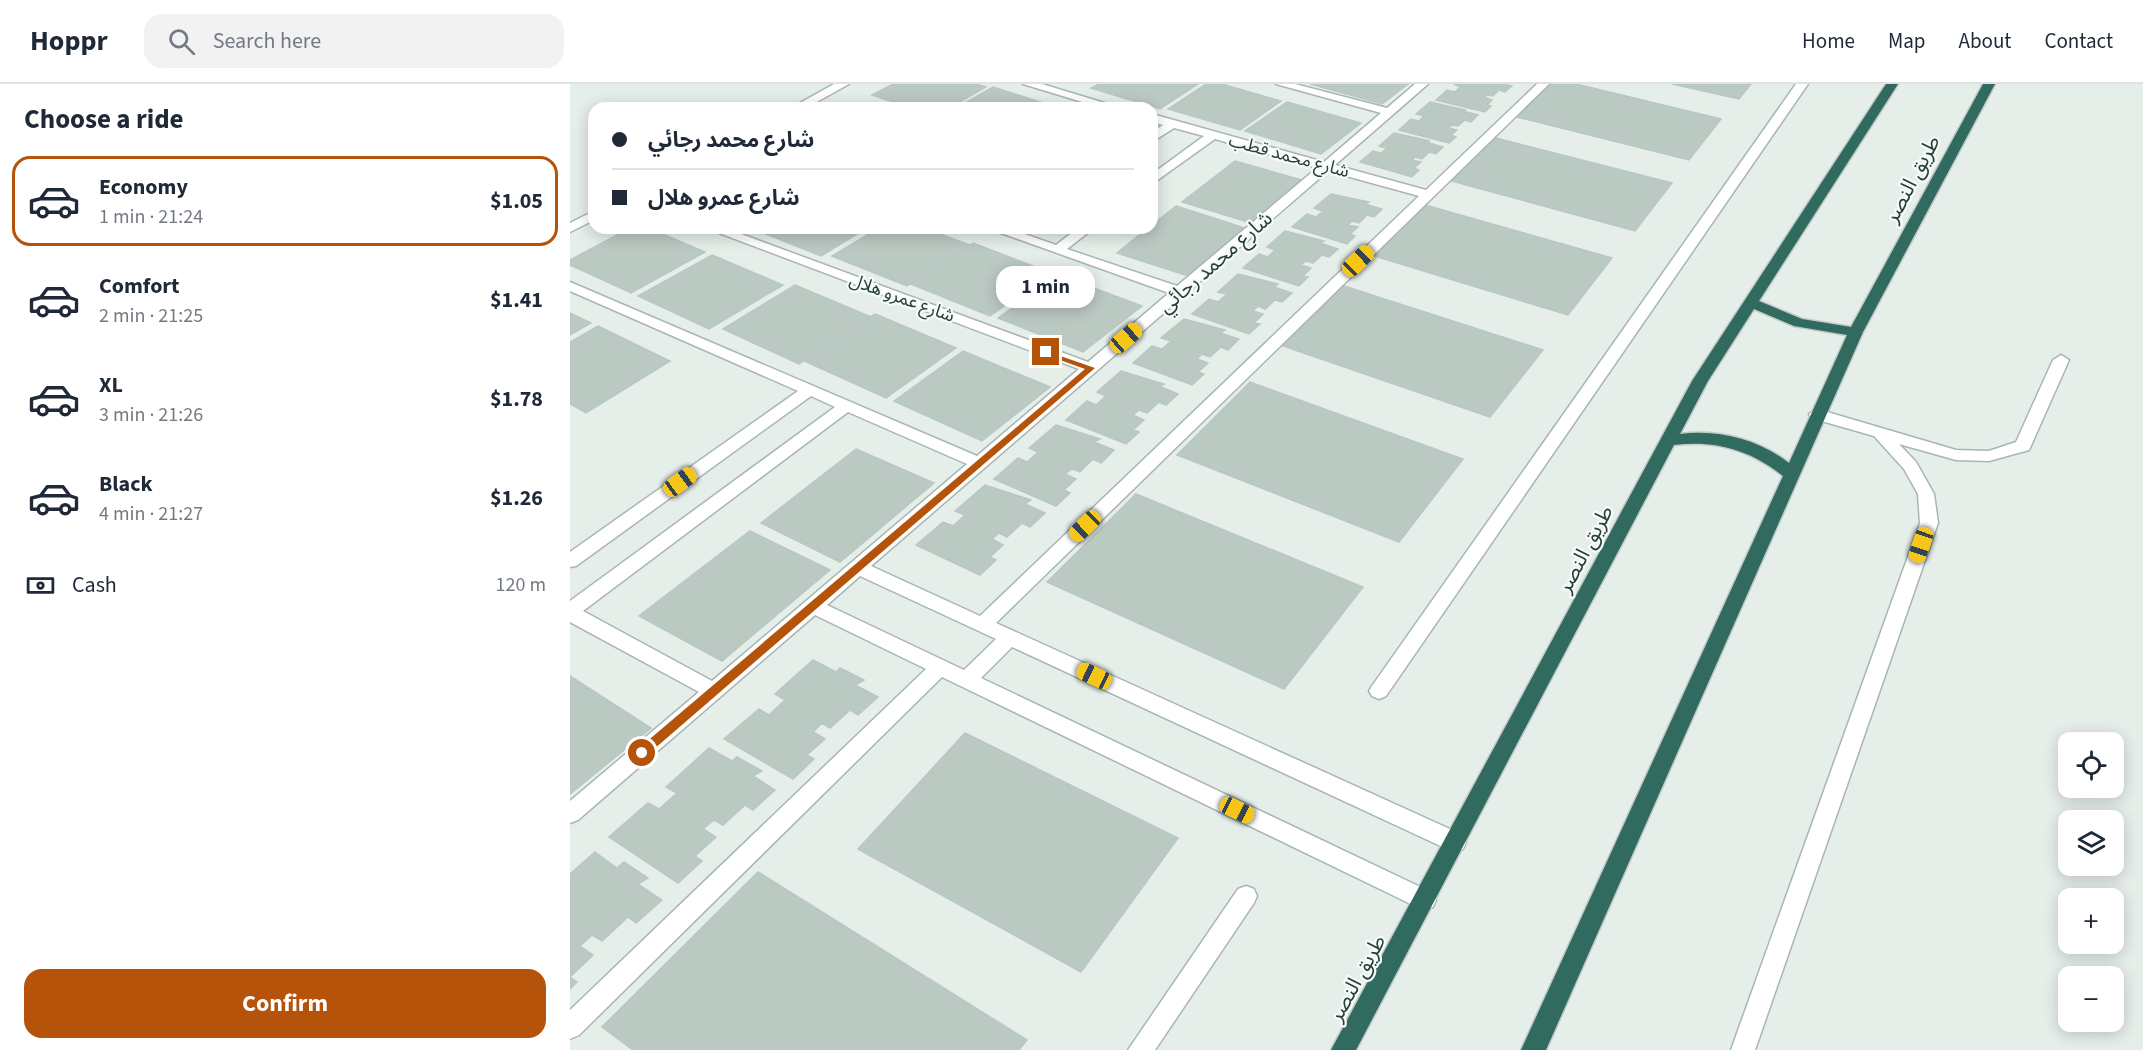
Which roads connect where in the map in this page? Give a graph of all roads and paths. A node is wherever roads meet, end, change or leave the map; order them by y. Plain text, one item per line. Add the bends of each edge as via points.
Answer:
1 (843, 84) edge
2 (1029, 84) edge
3 (1282, 84) edge
4 (1422, 84) edge
5 (1543, 84) edge
6 (1802, 84) edge
7 (1892, 84) edge
8 (1989, 84) edge
9 (808, 102) edge
10 (1094, 102) edge
11 (1390, 112) junction
12 (1158, 120) edge
13 (1172, 124) junction
14 (1158, 134) edge
15 (1213, 135) junction
16 (1326, 167) junction
17 (1158, 176) edge
18 (1426, 194) junction
19 (588, 218) edge
20 (570, 228) edge
21 (729, 234) edge
22 (1024, 234) edge
23 (1079, 234) edge
24 (1057, 250) junction
25 (570, 286) edge
26 (1180, 292) junction
27 (1750, 302) junction
28 (1856, 332) junction
29 (2061, 360) dead end
30 (1090, 368) junction
31 (809, 390) junction
32 (846, 406) junction
33 (1817, 414) junction
34 (1880, 433) junction
35 (1669, 440) junction
36 (979, 463) junction
37 (1791, 474) junction
38 (570, 561) edge
39 (858, 568) junction
40 (813, 606) junction
41 (570, 612) edge
42 (983, 625) junction
43 (1010, 637) junction
44 (940, 667) junction
45 (966, 680) junction
46 (714, 691) junction
47 (1379, 691) dead end
48 (570, 814) edge
49 (1455, 842) junction
50 (1246, 896) dead end
51 (1425, 900) junction
52 (570, 1027) edge
53 (1140, 1050) edge
54 (1343, 1050) edge
55 (1533, 1050) edge
56 (1743, 1050) edge

1 - 9 street
2 - 10 street
3 - 11 street
4 - 11 street, شارع محمد رجائي
5 - 18 street
6 - 47 street
7 - 27 highway, طريق النصر
8 - 28 highway, طريق النصر
11 - 16 street, شارع محمد رجائي
12 - 13 street, شارع محمد قطب
13 - 14 street
13 - 15 street, شارع محمد قطب
15 - 16 street, شارع محمد قطب
15 - 17 street
16 - 18 street, شارع محمد قطب
16 - 26 street, شارع محمد رجائي
18 - 42 street
19 - 20 street
21 - 30 street, شارع عمرو هلال
22 - 24 street
23 - 24 street
24 - 26 street
25 - 31 street
26 - 30 street, شارع محمد رجائي
27 - 28 highway via 1799,322
27 - 35 highway, طريق النصر via 1700,381
28 - 33 highway, طريق النصر
29 - 34 street via 2023,446 1989,456 1956,454
30 - 36 street, شارع محمد رجائي
31 - 32 street
31 - 38 street
32 - 36 street
32 - 41 street
33 - 34 street
33 - 37 highway, طريق النصر
34 - 56 street via 1910,466 1926,494 1929,523
35 - 37 highway via 1694,436 1739,443 1772,458
35 - 49 highway, طريق النصر
36 - 39 street, شارع محمد رجائي
37 - 55 highway, طريق النصر
39 - 40 street, شارع محمد رجائي
39 - 42 street
40 - 44 street
40 - 46 street, شارع محمد رجائي
41 - 46 street
42 - 43 street
43 - 45 street
43 - 49 street
44 - 45 street
44 - 52 street
45 - 51 street
46 - 48 street, شارع محمد رجائي
49 - 51 highway, طريق النصر
50 - 53 street
51 - 54 highway, طريق النصر

